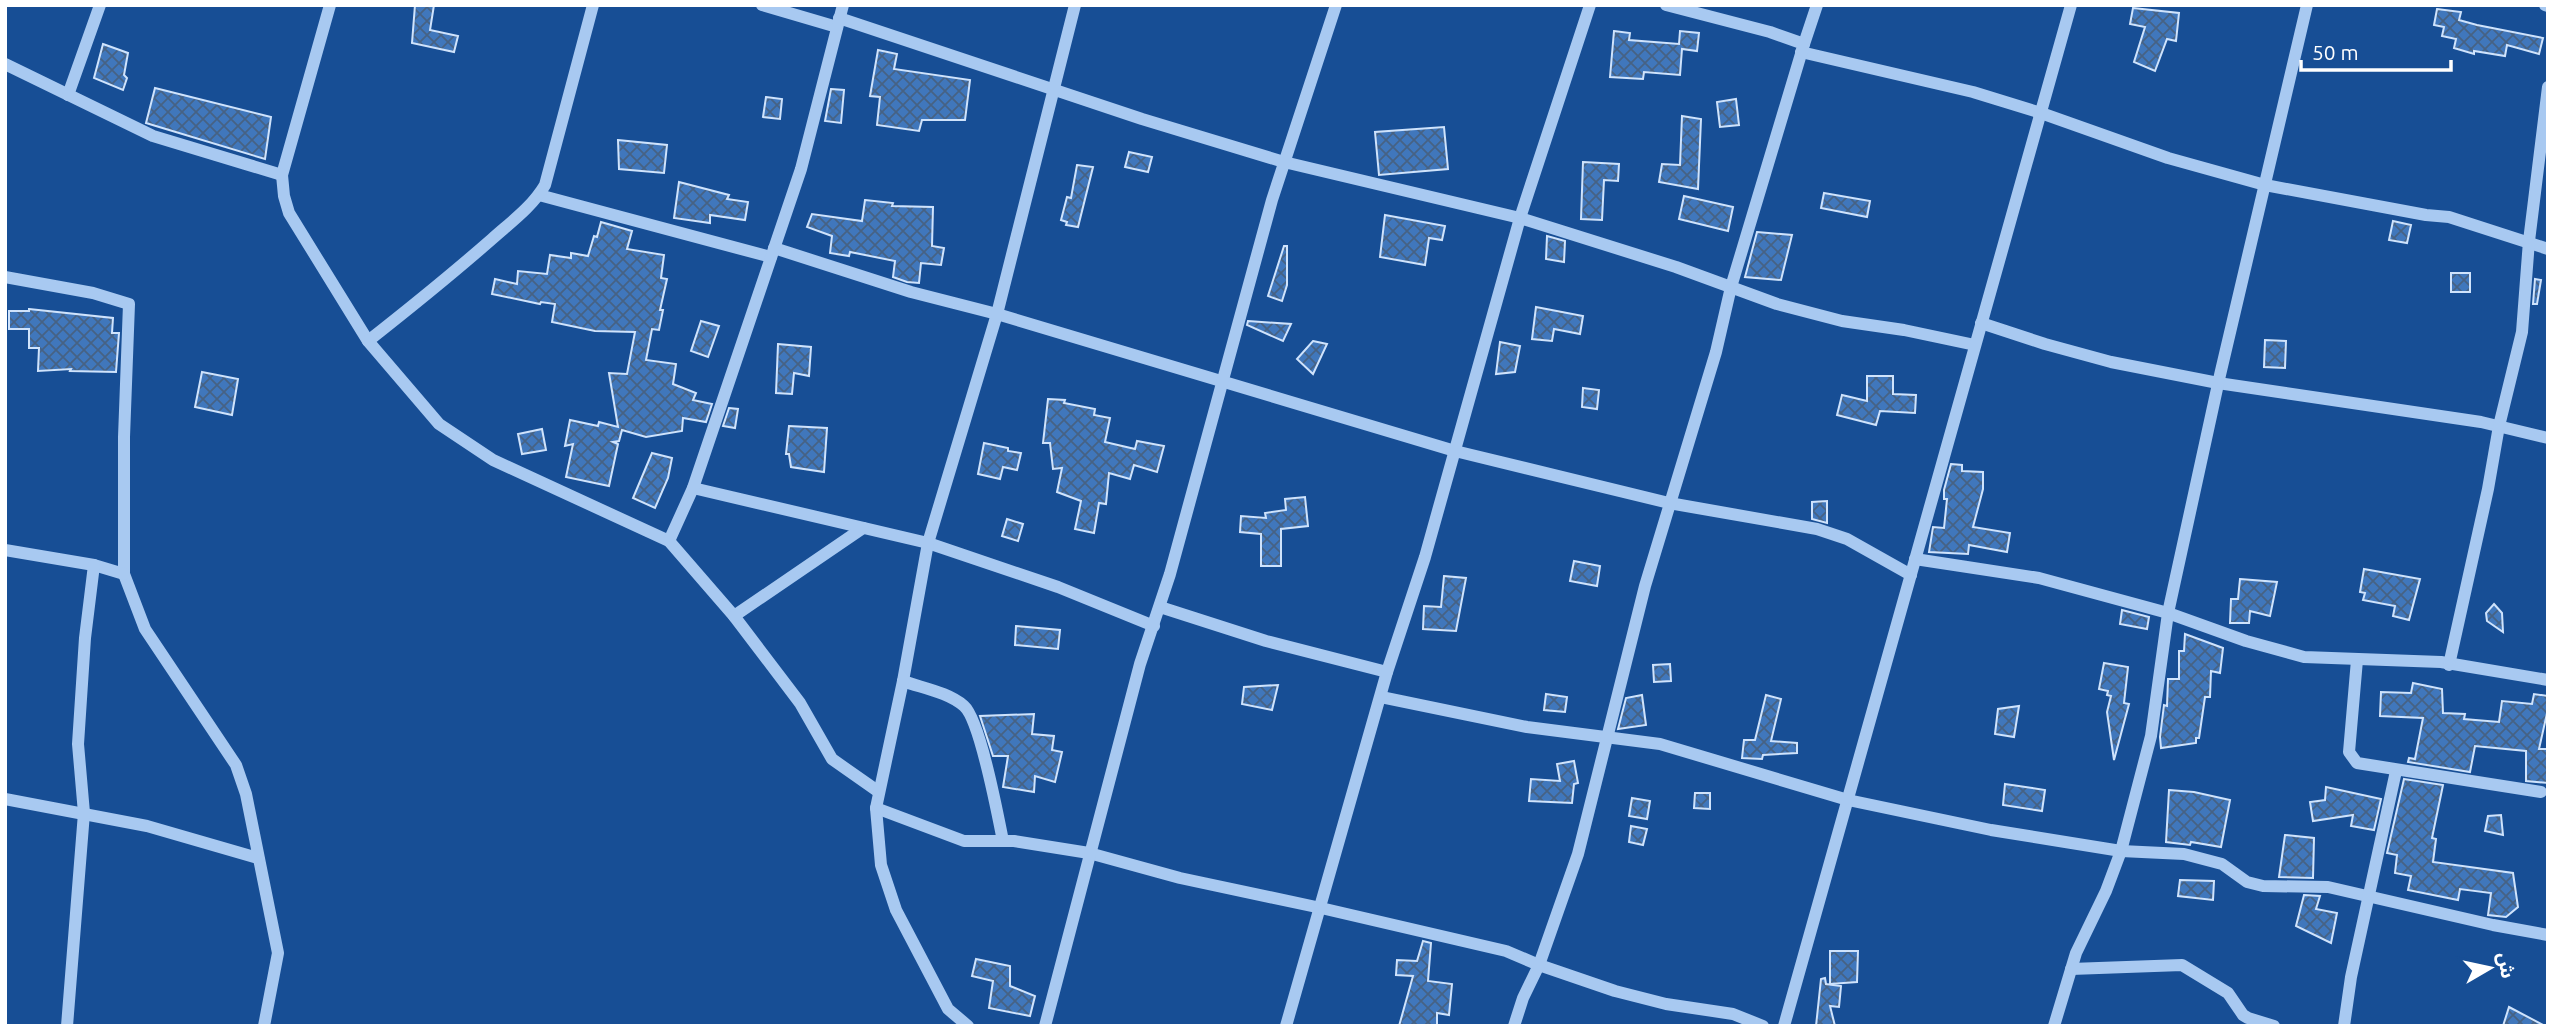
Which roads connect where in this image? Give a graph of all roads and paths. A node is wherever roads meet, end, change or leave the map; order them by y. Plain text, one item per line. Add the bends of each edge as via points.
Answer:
1 (100, 5) edge
2 (330, 5) edge
3 (593, 5) edge
4 (762, 5) edge
5 (1075, 5) edge
6 (1336, 5) edge
7 (1590, 5) edge
8 (1667, 5) edge
9 (1817, 5) edge
10 (2071, 5) edge
11 (2308, 5) edge
12 (840, 17) edge
13 (1802, 48) junction
14 (5, 64) edge
15 (2548, 87) edge
16 (1054, 90) junction
17 (68, 95) junction
18 (2041, 113) junction
19 (1284, 162) junction
20 (282, 175) junction
21 (2265, 185) junction
22 (539, 195) junction
23 (1520, 218) junction
24 (2529, 241) junction
25 (2548, 249) edge
26 (772, 253) junction
27 (5, 277) edge
28 (1731, 287) junction
29 (998, 314) junction
30 (1981, 323) junction
31 (368, 341) junction
32 (1975, 345) junction
33 (1224, 382) junction
34 (2218, 383) junction
35 (2499, 426) junction
36 (2548, 438) edge
37 (1455, 451) junction
38 (693, 488) junction
39 (1670, 503) junction
40 (863, 528) junction
41 (669, 541) junction
42 (928, 543) junction
43 (5, 551) edge
44 (1915, 559) junction
45 (94, 565) junction
46 (124, 574) junction
47 (1911, 575) junction
48 (1160, 607) junction
49 (2168, 613) junction
50 (734, 616) junction
51 (1154, 626) junction
52 (2357, 660) junction
53 (2449, 665) junction
54 (1387, 672) junction
55 (2548, 680) edge
56 (903, 681) junction
57 (1381, 696) junction
58 (1607, 737) junction
59 (2396, 771) junction
60 (879, 792) junction
61 (2541, 792) dead end
62 (5, 799) edge
63 (1848, 800) junction
64 (876, 808) junction
65 (84, 814) junction
66 (1003, 841) junction
67 (2122, 851) junction
68 (1090, 853) junction
69 (258, 858) junction
70 (2367, 897) junction
71 (1321, 908) junction
72 (2548, 935) edge
73 (1539, 965) junction
74 (2071, 969) junction
75 (2345, 1025) edge
76 (67, 1026) edge
77 (264, 1026) edge
78 (968, 1026) edge
79 (1045, 1026) edge
80 (1286, 1026) edge
81 (1514, 1026) edge
82 (1763, 1026) edge
83 (1784, 1026) edge
84 (2054, 1026) edge
85 (2274, 1026) edge

1 - 17 street
2 - 20 street
3 - 22 street
4 - 12 street
5 - 16 street
6 - 19 street
7 - 23 street
8 - 13 street via 1770,32
9 - 13 street
10 - 18 street
11 - 21 street
12 - 16 street
12 - 26 street via 801,169
13 - 18 street
13 - 28 street
14 - 17 street
15 - 24 street
16 - 19 street
16 - 29 street
17 - 20 street via 153,136
18 - 21 street via 2168,158
18 - 30 street
19 - 23 street
19 - 33 street
20 - 31 street via 289,212
21 - 24 street via 2449,216
21 - 34 street
22 - 26 street
22 - 31 street via 442,283
23 - 28 street
23 - 37 street
24 - 25 street
24 - 35 street via 2522,332
26 - 29 street
26 - 38 street
27 - 46 street via 129,304
28 - 32 street via 1842,321
28 - 39 street
29 - 33 street
29 - 42 street
30 - 32 street
30 - 34 street via 2111,362
31 - 41 street via 439,424 493,460
32 - 44 street
33 - 37 street
33 - 48 street
34 - 35 street
34 - 49 street
35 - 36 street
35 - 53 street
37 - 39 street
37 - 54 street
38 - 40 street
38 - 41 street
39 - 47 street via 1817,529 1847,539
39 - 58 street
40 - 42 street
40 - 50 street
41 - 50 street
42 - 51 street via 1058,587
42 - 56 street
43 - 45 street
44 - 47 street
44 - 49 street via 2039,578
45 - 46 street
45 - 65 street via 78,744
46 - 69 street via 145,629 236,765
47 - 63 street
48 - 51 street
48 - 54 street via 1266,641
49 - 52 street via 2246,642 2304,657
49 - 67 street via 2151,736
50 - 60 street via 800,703 832,760
51 - 68 street
52 - 53 street
52 - 59 street via 2349,752 2357,763
53 - 55 street
54 - 57 street
56 - 60 street
56 - 66 street via 965,707 987,764
57 - 58 street via 1527,727
57 - 71 street
58 - 63 street via 1687,750
58 - 73 street via 1578,854
59 - 61 street
59 - 70 street
60 - 64 street
62 - 65 street
63 - 67 street
63 - 83 street
64 - 66 street via 964,841
64 - 78 street via 881,865 896,910 948,1009
65 - 69 street via 147,826
65 - 76 street
66 - 68 street
67 - 70 street via 2184,854 2222,864 2247,882 2263,886 2328,887
67 - 74 street
68 - 71 street
68 - 79 street
69 - 77 street via 278,953
70 - 72 street
70 - 75 street
71 - 73 street via 1506,951
71 - 80 street
73 - 81 street
73 - 82 street via 1653,1002 1733,1014
74 - 84 street
74 - 85 street via 2182,965 2228,993 2243,1015

